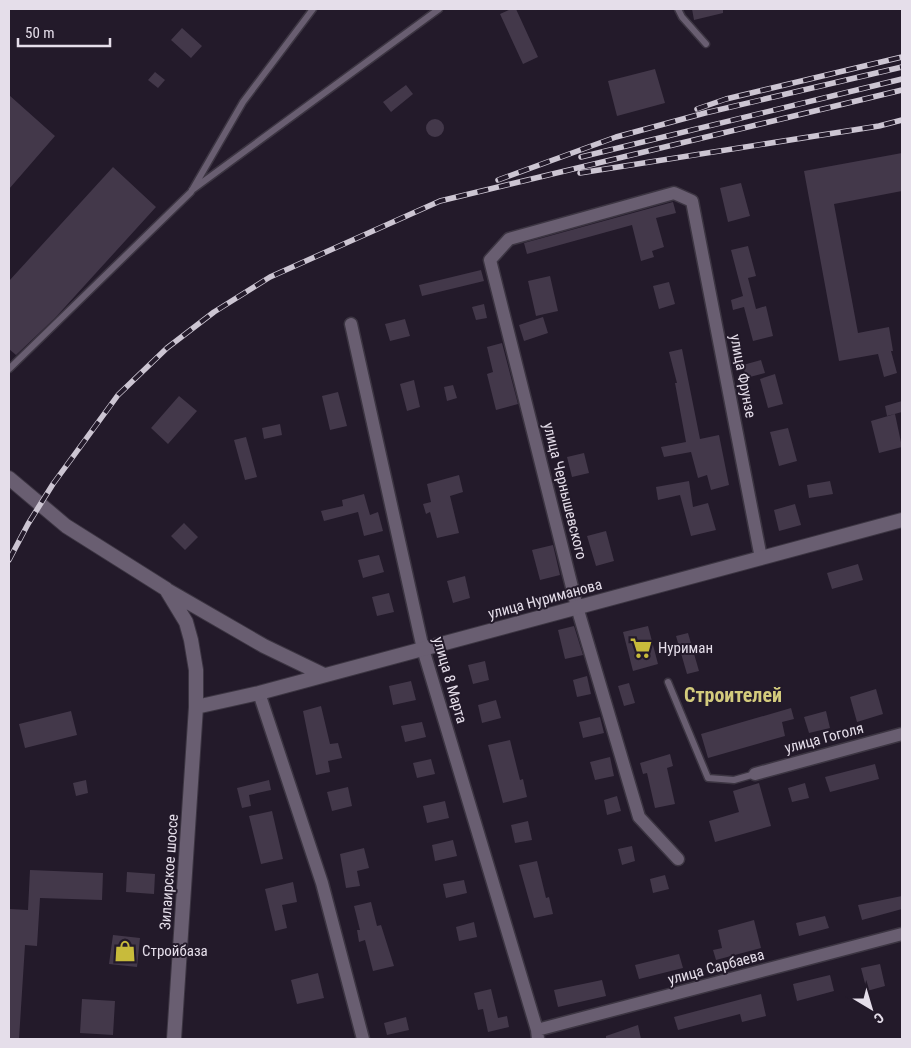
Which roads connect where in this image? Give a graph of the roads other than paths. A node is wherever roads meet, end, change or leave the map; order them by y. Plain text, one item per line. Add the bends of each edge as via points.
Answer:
1 (313, 9) edge
2 (439, 9) edge
3 (678, 9) edge
4 (706, 44) dead end
5 (191, 192) junction
6 (692, 201) joint
7 (351, 324) dead end
8 (9, 369) edge
9 (9, 478) edge
10 (902, 520) edge
11 (761, 558) junction
12 (166, 589) junction
13 (577, 607) junction
14 (423, 648) junction
15 (324, 675) junction
16 (668, 682) dead end
17 (259, 693) junction
18 (196, 707) junction
19 (902, 734) edge
20 (755, 774) joint
21 (678, 859) dead end
22 (902, 934) edge
23 (538, 1035) edge
24 (174, 1039) edge
25 (363, 1039) edge

1 - 5 lane via 244,102
2 - 5 lane
3 - 4 lane
5 - 8 lane
6 - 11 street, улица Фрунзе
6 - 13 street, улица Чернышевского via 674,193 509,239 490,260
7 - 14 street, улица 8 Марта
9 - 12 main road via 66,526
10 - 11 main road, улица Нуриманова
11 - 13 main road, улица Нуриманова
12 - 15 main road via 264,646
12 - 18 main road, Зилаирское шоссе via 186,622 191,640 196,670
13 - 14 main road, улица Нуриманова
13 - 21 street, улица Чернышевского via 639,817
14 - 15 main road, улица Нуриманова
14 - 23 street, улица 8 Марта
15 - 17 main road, улица Нуриманова
16 - 20 lane via 708,778 734,780
17 - 18 main road, улица Нуриманова
17 - 25 street via 322,883
18 - 24 main road, Зилаирское шоссе
19 - 20 street, улица Гоголя
22 - 23 street, улица Сарбаева

